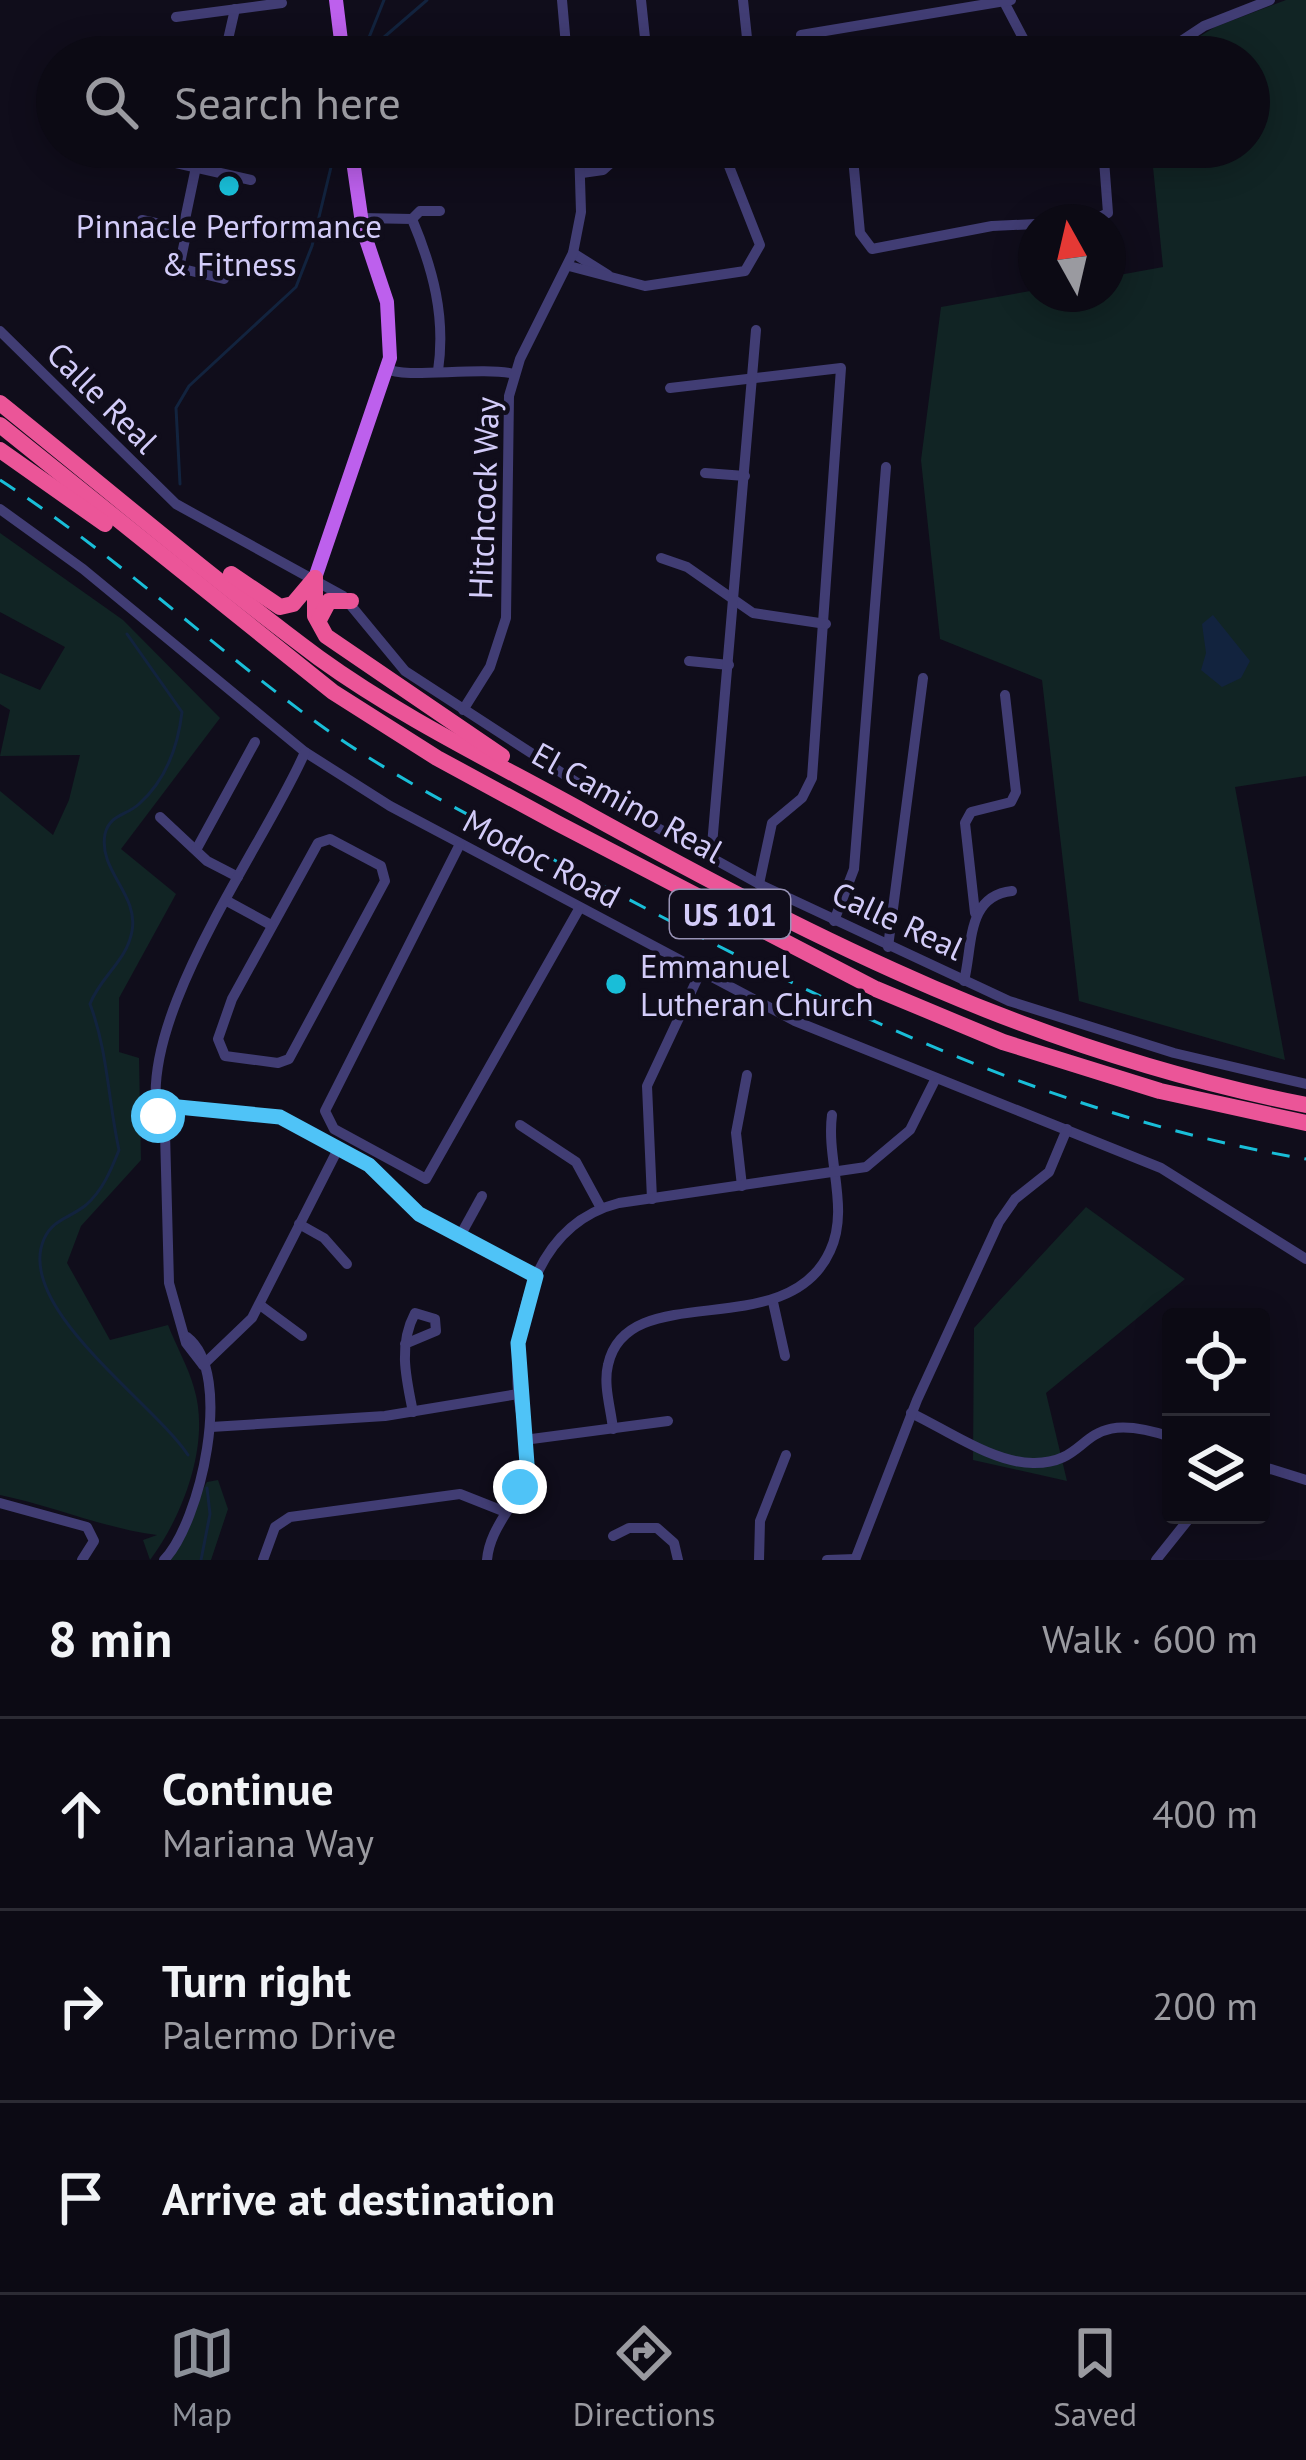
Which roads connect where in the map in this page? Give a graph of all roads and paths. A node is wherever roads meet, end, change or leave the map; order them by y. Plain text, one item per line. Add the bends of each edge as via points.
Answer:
1 (336, 0) edge
2 (562, 0) edge
3 (641, 0) edge
4 (743, 0) edge
5 (1006, 0) edge
6 (1270, 0) edge
7 (282, 3) edge
8 (235, 9) junction
9 (176, 16) dead end
10 (801, 35) dead end
11 (229, 36) edge
12 (340, 36) edge
13 (565, 36) edge
14 (644, 36) edge
15 (747, 36) edge
16 (1023, 36) edge
17 (1189, 36) edge
18 (197, 168) edge
19 (201, 168) edge
20 (354, 168) edge
21 (580, 168) edge
22 (730, 168) edge
23 (853, 168) edge
24 (1105, 168) edge
25 (251, 180) dead end
26 (1107, 204) edge
27 (440, 211) dead end
28 (361, 218) junction
29 (412, 219) junction
30 (142, 220) dead end
31 (1018, 225) edge
32 (183, 230) junction
33 (571, 260) junction
34 (224, 279) dead end
35 (756, 330) dead end
36 (0, 331) edge
37 (388, 369) junction
38 (438, 371) junction
39 (514, 374) junction
40 (753, 378) junction
41 (670, 388) dead end
42 (0, 403) edge
43 (0, 425) edge
44 (0, 450) edge
45 (886, 467) dead end
46 (705, 473) dead end
47 (745, 476) junction
48 (128, 506) junction
49 (0, 509) edge
50 (153, 550) junction
51 (661, 558) dead end
52 (315, 578) junction
53 (351, 601) junction
54 (735, 602) junction
55 (826, 624) junction
56 (318, 626) junction
57 (688, 661) dead end
58 (729, 665) junction
59 (923, 678) dead end
60 (1005, 695) dead end
61 (463, 710) junction
62 (255, 742) dead end
63 (305, 752) junction
64 (538, 786) junction
65 (160, 817) dead end
66 (460, 844) junction
67 (196, 850) junction
68 (711, 857) junction
69 (238, 877) junction
70 (760, 884) junction
71 (1012, 891) dead end
72 (226, 901) junction
73 (579, 908) junction
74 (975, 913) junction
75 (834, 921) junction
76 (271, 925) junction
77 (887, 946) junction
78 (700, 973) junction
79 (964, 981) junction
80 (747, 1075) dead end
81 (935, 1080) junction
82 (1306, 1084) edge
83 (1306, 1106) edge
84 (160, 1107) junction
85 (832, 1115) dead end
86 (1306, 1123) edge
87 (520, 1125) dead end
88 (1067, 1129) junction
89 (338, 1147) junction
90 (832, 1174) junction
91 (742, 1186) junction
92 (482, 1196) dead end
93 (652, 1198) junction
94 (601, 1208) junction
95 (299, 1224) junction
96 (460, 1236) junction
97 (1306, 1259) edge
98 (347, 1264) dead end
99 (536, 1276) junction
100 (773, 1302) junction
101 (260, 1305) junction
102 (302, 1336) dead end
103 (405, 1344) dead end
104 (785, 1356) dead end
105 (203, 1365) junction
106 (518, 1394) junction
107 (413, 1412) junction
108 (911, 1413) junction
109 (668, 1421) dead end
110 (211, 1426) junction
111 (614, 1429) junction
112 (1162, 1435) edge
113 (524, 1440) junction
114 (785, 1456) dead end
115 (1270, 1469) edge
116 (1306, 1480) edge
117 (0, 1503) edge
118 (503, 1511) junction
119 (1183, 1524) edge
120 (613, 1536) dead end
121 (855, 1559) edge
122 (82, 1560) edge
123 (164, 1560) edge
124 (263, 1560) edge
125 (487, 1560) edge
126 (678, 1560) edge
127 (760, 1560) edge
128 (827, 1560) edge
129 (1156, 1560) edge

1 - 12 main road
2 - 13 street
3 - 14 street
4 - 15 street
5 - 10 street
5 - 16 street
6 - 17 street
7 - 8 street
8 - 9 street
8 - 11 street
18 - 32 street
19 - 25 street
20 - 28 main road
21 - 33 street, Hitchcock Way
22 - 33 street via 760,245 737,275 645,286
23 - 31 street via 862,240 880,250
24 - 26 street
27 - 29 street
28 - 29 street
28 - 37 main road via 387,302
29 - 38 street via 437,294
30 - 32 street
32 - 34 street via 179,268
33 - 39 street, Hitchcock Way
35 - 40 street
36 - 52 street, Calle Real via 176,504
37 - 38 street
37 - 52 main road
38 - 39 street
39 - 61 street, Hitchcock Way via 506,416 509,601 497,650
40 - 41 street
40 - 47 street
40 - 55 street via 841,368
42 - 48 highway, El Camino Real / US 101
43 - 50 highway, El Camino Real / US 101
44 - 50 highway
45 - 75 street via 854,869
46 - 47 street
47 - 54 street
48 - 52 highway via 154,515 280,607
48 - 64 highway, El Camino Real / US 101 via 395,709
49 - 63 street, Modoc Road
50 - 86 highway, El Camino Real / US 101 via 334,692 437,758 875,989 1082,1069
51 - 54 street
52 - 53 street, Calle Real
52 - 56 highway
53 - 56 highway via 328,601
53 - 61 street, Calle Real via 398,665
54 - 55 street via 766,617
54 - 58 street
55 - 70 street via 812,778 772,823
56 - 64 highway
57 - 58 street
58 - 68 street
59 - 77 street
60 - 74 street via 1016,792 1011,802 968,816
61 - 68 street, Calle Real
62 - 67 street
63 - 66 street, Modoc Road
63 - 69 street
64 - 83 highway, El Camino Real / US 101 via 777,919 943,996 1115,1058
65 - 67 street
66 - 73 street, Modoc Road
66 - 73 street via 325,1111 334,1129 426,1179
67 - 69 street
68 - 70 street, Calle Real
69 - 72 street
70 - 75 street, Calle Real
71 - 74 street via 988,897
72 - 76 street
72 - 84 street via 173,1006 157,1071
73 - 78 street, Modoc Road
74 - 79 street
75 - 77 street, Calle Real
76 - 76 street via 220,1031 218,1047 229,1058 278,1063 292,1056 385,869 322,840
77 - 79 street, Calle Real
78 - 81 street, Modoc Road
78 - 93 street via 647,1085
79 - 82 street, Calle Real via 1137,1043
80 - 91 street via 736,1133
81 - 88 street, Modoc Road
81 - 90 street via 899,1143 866,1167
84 - 89 street via 266,1113
84 - 105 street via 170,1183 166,1263 194,1358
85 - 90 street
87 - 94 street via 576,1162
88 - 97 street, Modoc Road via 1161,1168
88 - 108 street via 1049,1172 999,1222
89 - 95 street
89 - 96 street via 374,1169 410,1208
90 - 91 street
90 - 100 street via 838,1217 828,1257 804,1286
91 - 93 street
92 - 96 street
93 - 94 street
94 - 99 street via 567,1230
95 - 98 street
95 - 101 street
96 - 99 street
99 - 106 street via 520,1325
100 - 104 street
100 - 111 street via 658,1318 628,1330 608,1364
101 - 102 street
101 - 105 street via 236,1340
103 - 107 street
105 - 110 street
106 - 107 street
106 - 113 street
107 - 110 street
108 - 112 street via 1020,1462 1053,1461 1116,1425
108 - 121 street
109 - 111 street
110 - 123 street via 186,1526
111 - 113 street
113 - 118 street via 525,1474
114 - 127 street via 760,1521
115 - 116 street
117 - 122 street via 87,1527 94,1541
118 - 124 street via 460,1494 290,1516 275,1528
118 - 125 street
119 - 129 street
120 - 126 street via 657,1528
121 - 128 street

